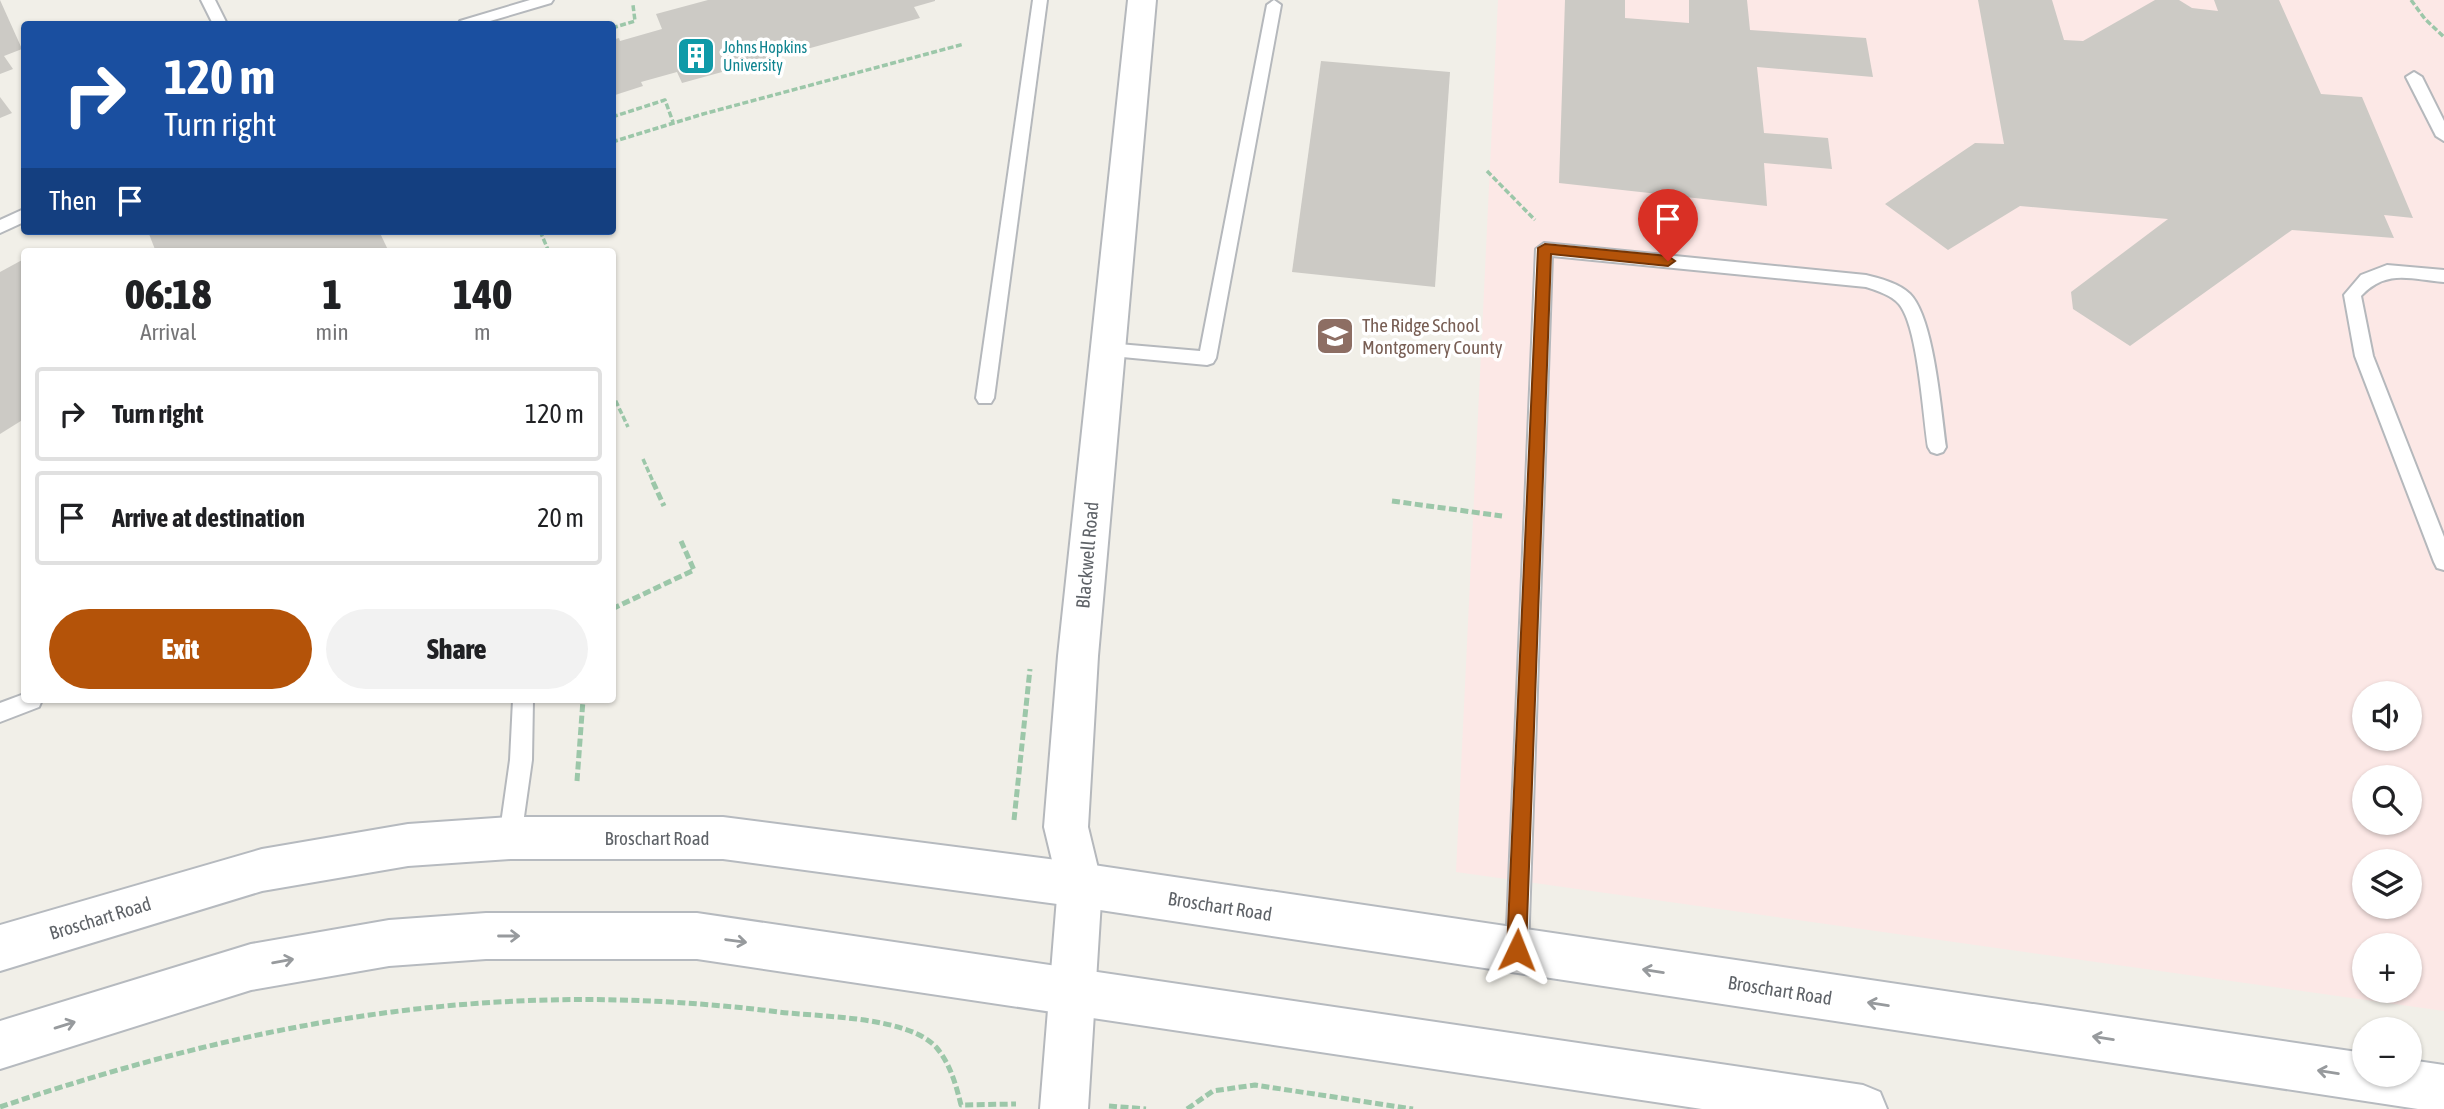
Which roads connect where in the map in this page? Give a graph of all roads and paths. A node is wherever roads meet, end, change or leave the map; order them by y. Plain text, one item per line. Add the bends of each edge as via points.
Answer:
1 (208, 0) edge
2 (545, 0) edge
3 (1040, 0) edge
4 (1142, 0) edge
5 (2411, 0) edge
6 (633, 5) dead end
7 (1273, 5) dead end
8 (218, 21) edge
9 (474, 21) edge
10 (616, 27) edge
11 (2444, 37) edge
12 (964, 44) dead end
13 (2414, 76) dead end
14 (616, 116) edge
15 (673, 122) junction
16 (2444, 136) edge
17 (616, 141) edge
18 (1487, 171) dead end
19 (21, 216) edge
20 (1535, 220) dead end
21 (0, 227) edge
22 (2444, 276) edge
23 (1107, 350) junction
24 (985, 398) dead end
25 (616, 402) edge
26 (628, 427) dead end
27 (1937, 447) dead end
28 (643, 459) dead end
29 (1392, 501) dead end
30 (664, 506) dead end
31 (1534, 520) junction
32 (681, 541) dead end
33 (2444, 562) edge
34 (616, 607) edge
35 (25, 703) edge
36 (523, 703) edge
37 (583, 703) edge
38 (0, 713) edge
39 (578, 781) dead end
40 (510, 838) junction
41 (1080, 885) junction
42 (0, 948) edge
43 (1517, 950) junction
44 (1071, 990) junction
45 (0, 1045) edge
46 (2444, 1089) edge
47 (1064, 1106) edge
48 (0, 1107) edge
49 (1146, 1109) edge
50 (1187, 1109) edge
51 (1413, 1109) edge
52 (1863, 1109) edge

1 - 8 lane
2 - 9 lane
3 - 24 lane
4 - 23 street, Blackwell Road
5 - 11 path
6 - 10 path via 635,21
7 - 23 lane via 1207,358
12 - 15 path
13 - 16 lane
14 - 15 path via 665,100
15 - 17 path
18 - 20 path
19 - 21 lane
22 - 33 lane via 2387,271 2367,279 2352,295 2364,356
23 - 41 street, Blackwell Road via 1066,827
25 - 26 path
27 - 31 lane via 1917,325 1908,302 1888,288 1866,281 1545,248
28 - 30 path
29 - 31 path
31 - 43 lane
32 - 34 path via 694,570
35 - 38 lane
36 - 40 lane via 521,761
37 - 39 path
40 - 41 street, Broschart Road via 723,838
40 - 42 street, Broschart Road via 408,845 262,870
41 - 43 street, Broschart Road
41 - 44 street, Blackwell Road
46 -> 43 street, Broschart Road
45 -> 44 street via 251,967 389,943 486,936 697,936
44 - 47 street, Blackwell Road
44 - 52 street
47 - 48 path via 961,1105 943,1058 928,1040 907,1031 711,1004 584,998 488,1001 287,1028 149,1060
47 - 49 path
50 - 51 path via 1213,1091 1255,1085

